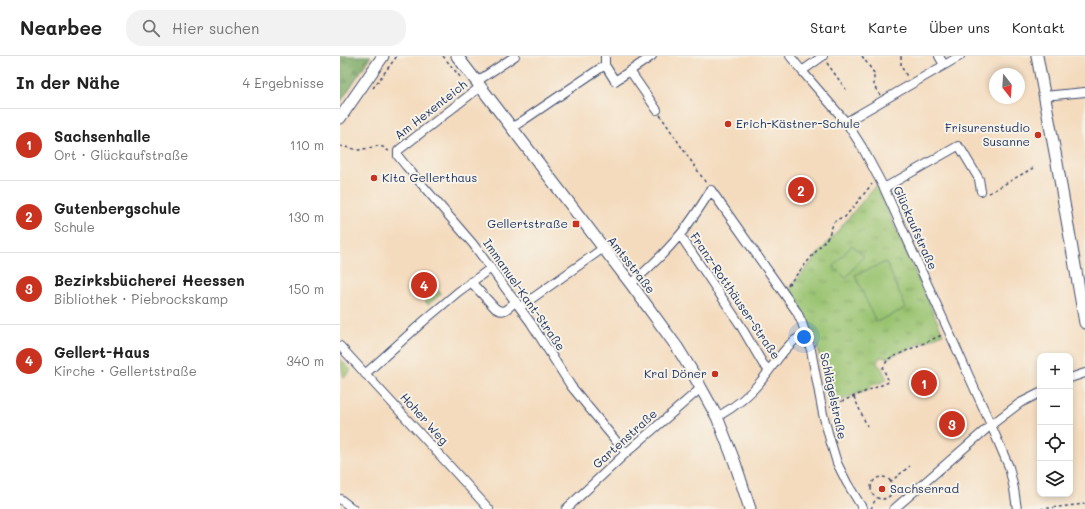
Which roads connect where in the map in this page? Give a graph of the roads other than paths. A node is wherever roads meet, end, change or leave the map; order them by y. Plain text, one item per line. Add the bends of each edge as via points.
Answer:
1 (383, 56) edge
2 (457, 56) edge
3 (514, 56) edge
4 (605, 56) edge
5 (652, 56) edge
6 (790, 56) edge
7 (823, 56) edge
8 (939, 56) edge
9 (960, 56) edge
10 (1037, 56) edge
11 (605, 65) junction
12 (944, 65) junction
13 (630, 71) junction
14 (802, 71) junction
15 (478, 84) junction
16 (1085, 92) edge
17 (1044, 96) junction
18 (657, 110) road end
19 (340, 118) edge
20 (846, 122) junction
21 (512, 128) junction
22 (397, 154) joint
23 (884, 188) junction
24 (982, 191) road end
25 (680, 236) junction
26 (602, 249) junction
27 (491, 268) junction
28 (472, 282) junction
29 (630, 284) junction
30 (518, 304) junction
31 (1085, 319) edge
32 (805, 333) junction
33 (340, 346) edge
34 (769, 370) junction
35 (1085, 373) edge
36 (365, 374) junction
37 (1073, 377) edge
38 (701, 388) junction
39 (1037, 394) edge
40 (717, 417) junction
41 (991, 425) junction
42 (626, 453) junction
43 (340, 499) edge
44 (354, 509) edge
45 (489, 509) edge
46 (566, 509) edge
47 (750, 509) edge
48 (863, 509) edge
49 (894, 509) edge
50 (1017, 509) edge

1 - 19 street
2 - 15 street, Amtsstraße
3 - 15 street, Am Hexenteich
4 - 11 street
5 - 13 street
6 - 14 street, Glückaufstraße
7 - 14 street
8 - 12 street
9 - 12 street
10 - 17 street
11 - 13 street via 615,81
11 - 21 street
12 - 20 street
13 - 18 street
14 - 20 street, Glückaufstraße
15 - 21 street, Amtsstraße
15 - 22 street, Am Hexenteich via 411,139
16 - 17 street
17 - 31 street
20 - 23 street, Glückaufstraße
21 - 26 street, Amtsstraße
22 - 27 street, Immanuel-Kant-Straße
23 - 24 street via 958,146 979,179
23 - 41 street, Glückaufstraße
25 - 29 street via 654,264
25 - 32 street, Schlägelstraße via 711,190 797,312
25 - 34 street, Franz-Rotthäuser-Straße
26 - 29 street, Amtsstraße
26 - 30 street
27 - 28 street
27 - 30 street, Immanuel-Kant-Straße
28 - 30 street via 498,311
28 - 36 street
29 - 38 street, Amtsstraße via 677,347
30 - 42 street, Immanuel-Kant-Straße via 571,386
32 - 34 street via 786,348
32 - 48 street, Schlägelstraße via 837,463
33 - 36 street, Hoher Weg
34 - 40 street via 745,397
35 - 37 street
36 - 45 street, Hoher Weg
38 - 40 street, Amtsstraße
38 - 42 street, Gartenstraße
39 - 41 street
40 - 47 street, Amtsstraße
41 - 49 street
41 - 50 street, Glückaufstraße via 1009,468
42 - 46 street, Gartenstraße
43 - 44 street

